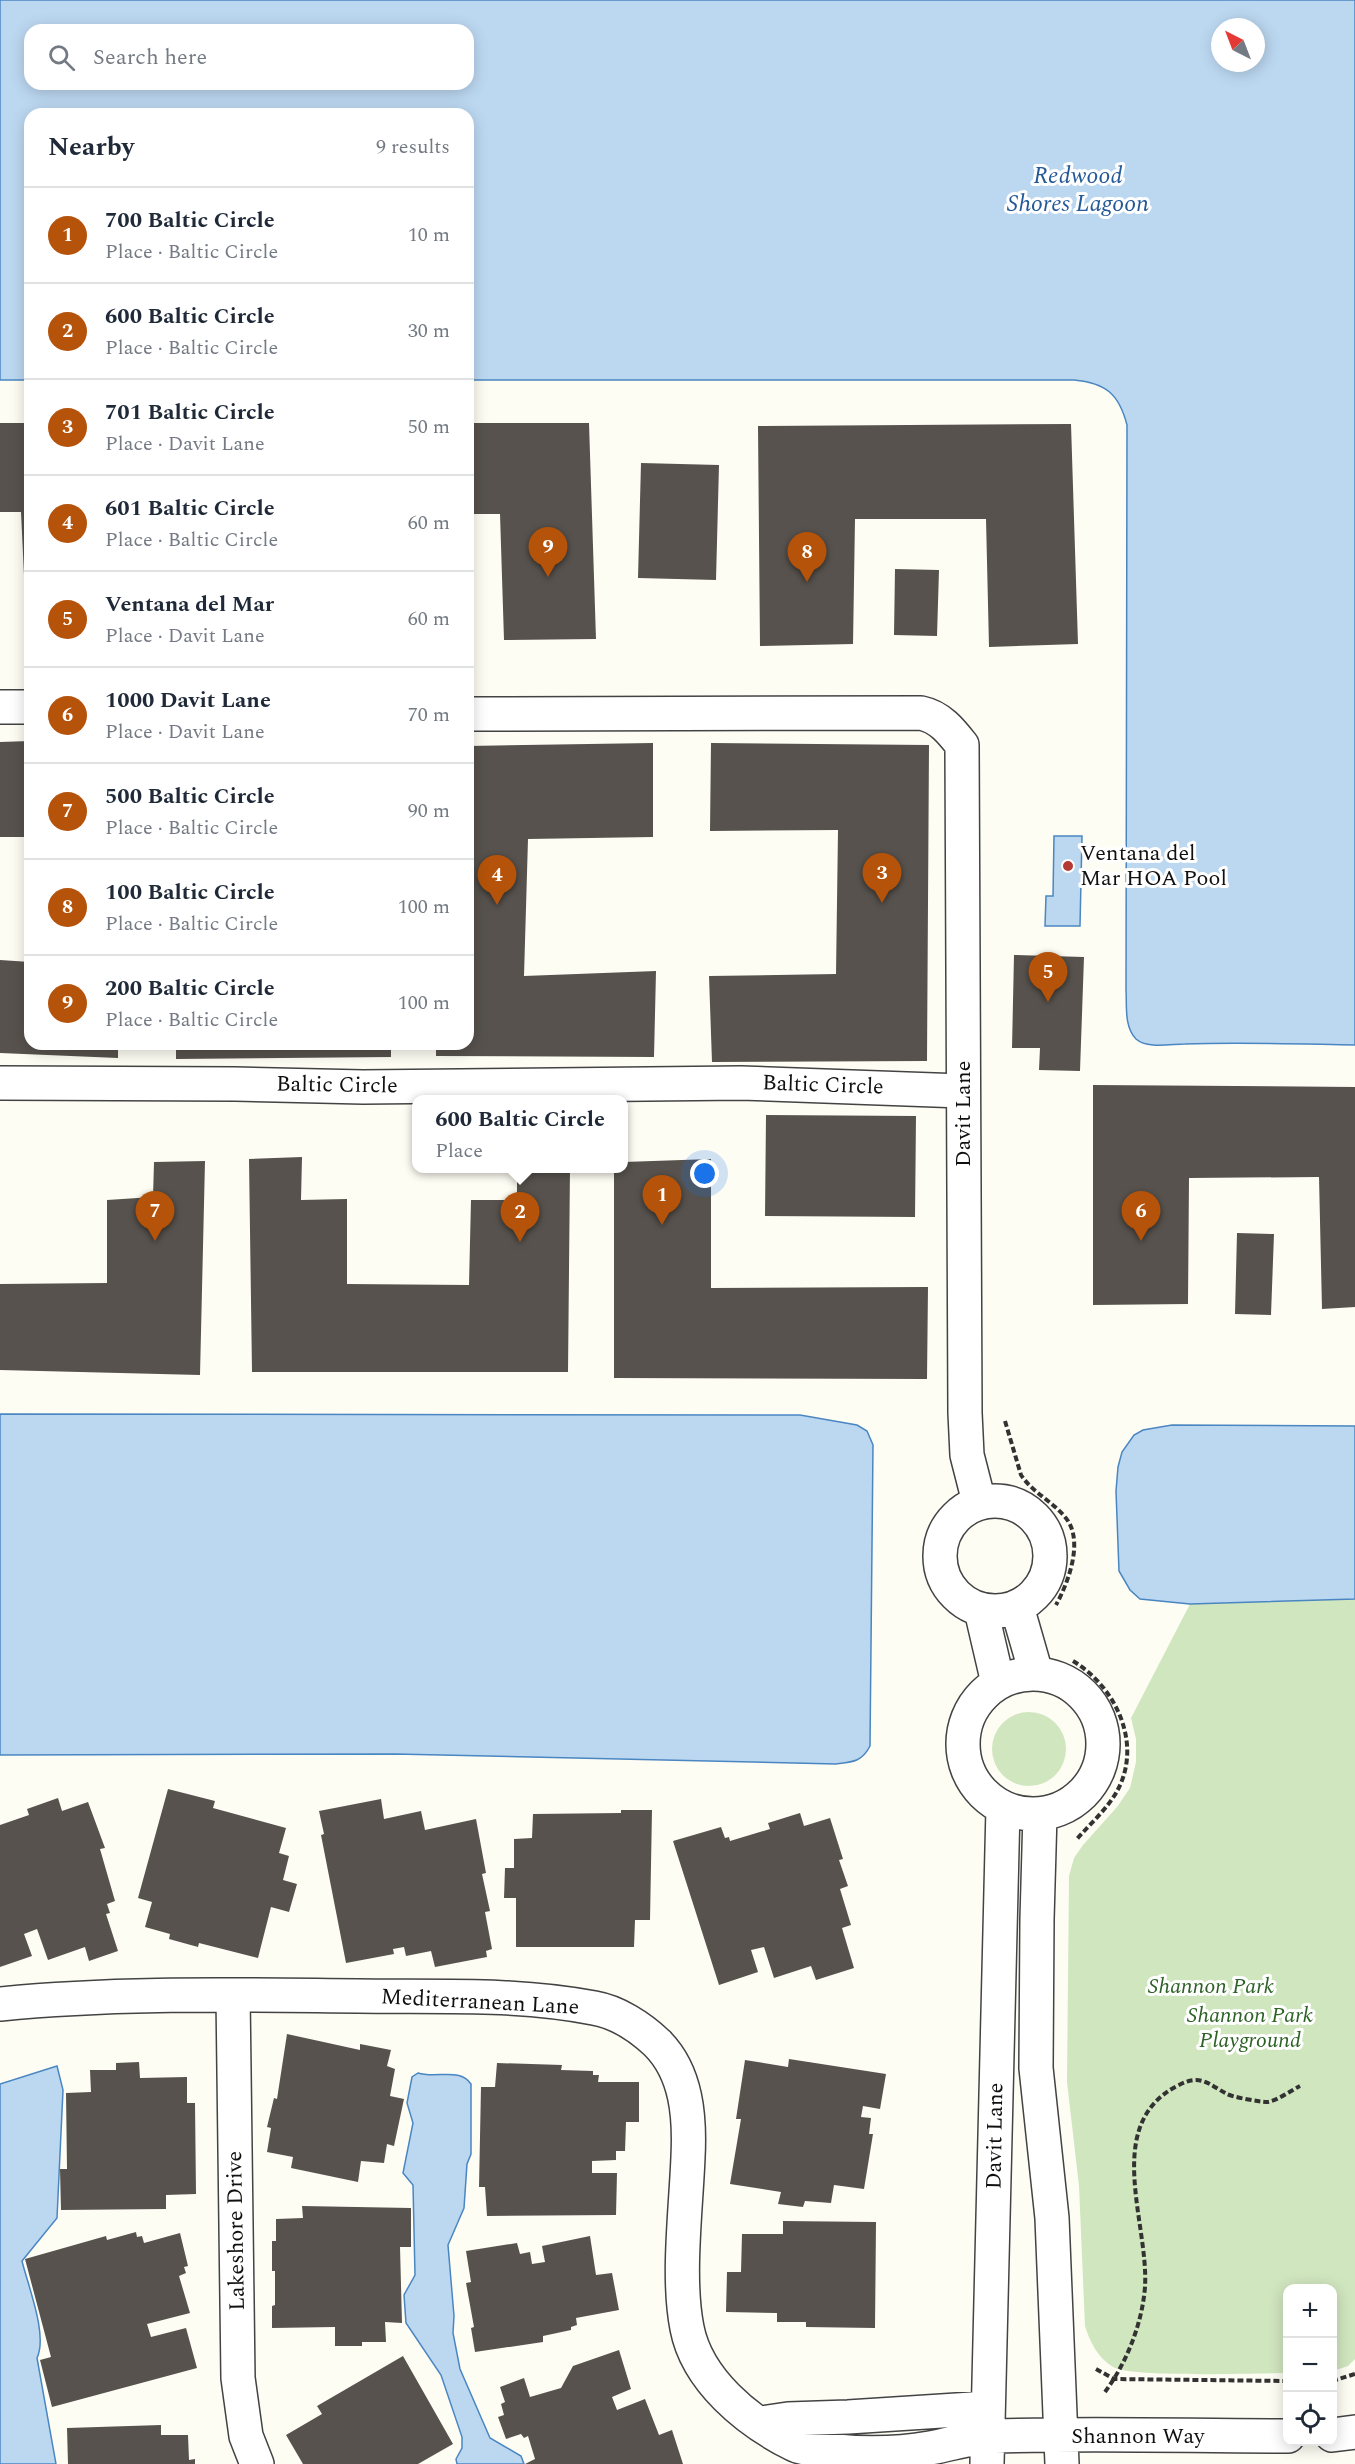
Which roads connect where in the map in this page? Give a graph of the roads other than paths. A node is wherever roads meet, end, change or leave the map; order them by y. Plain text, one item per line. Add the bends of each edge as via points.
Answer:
1 (0, 707) edge
2 (24, 707) edge
3 (474, 714) edge
4 (0, 1083) edge
5 (962, 1091) junction
6 (979, 1502) junction
7 (1017, 1606) junction
8 (981, 1610) junction
9 (1036, 1674) junction
10 (998, 1683) junction
11 (1003, 1808) junction
12 (1040, 1814) junction
13 (232, 1995) junction
14 (0, 2004) edge
15 (1355, 2432) edge
16 (1337, 2434) edge
17 (988, 2436) edge
18 (1283, 2436) edge
19 (1062, 2450) edge
20 (257, 2464) edge

1 - 2 street
3 - 5 street, Davit Lane via 930,715 949,730 964,752
4 - 5 street, Baltic Circle via 363,1087 741,1083
5 - 6 street, Davit Lane via 965,1413 967,1455
6 - 7 street via 998,1500 1016,1504 1032,1514 1047,1537 1050,1564 1044,1582 1033,1596
6 - 8 street via 950,1523 941,1539 939,1557 951,1591
7 - 8 street
7 - 9 street
8 - 10 street
9 - 10 street
9 - 12 street via 1059,1678 1079,1690 1094,1708 1102,1729 1104,1753 1096,1776 1083,1795 1063,1808
10 - 11 street via 981,1697 969,1716 963,1737 964,1759 972,1779 985,1796
11 - 12 street
11 - 17 street, Davit Lane
12 - 19 street, Davit Lane via 1036,2068 1052,2218
13 - 14 street, Mediterranean Lane via 93,1996
13 - 17 street, Mediterranean Lane via 520,1999 596,2008 614,2014 647,2035 667,2054 680,2078 690,2123 683,2295 688,2332 699,2360 719,2390 797,2446 876,2453 927,2449
13 - 20 street, Lakeshore Drive via 238,2378 246,2436
15 - 16 street
17 - 19 street, Shannon Way
18 - 19 street, Shannon Way

